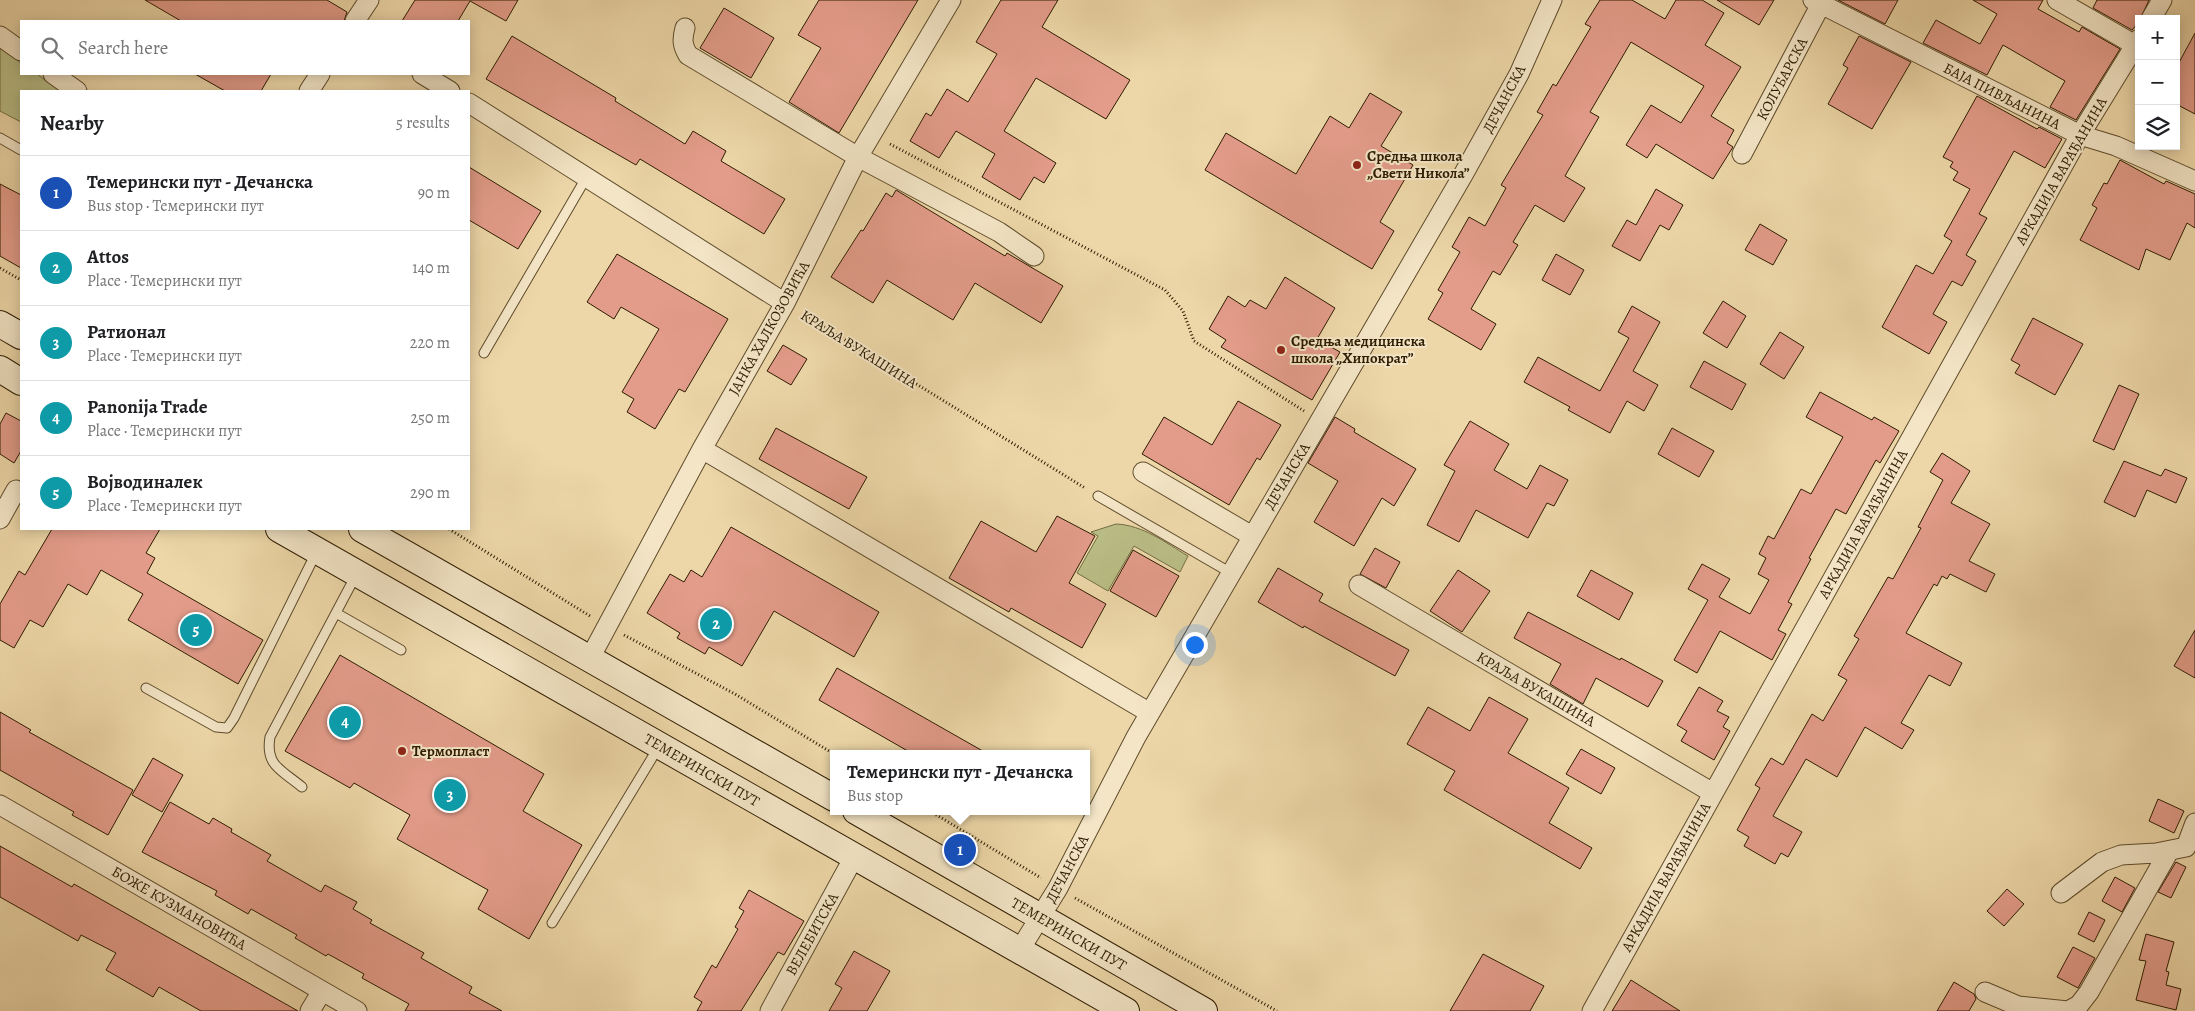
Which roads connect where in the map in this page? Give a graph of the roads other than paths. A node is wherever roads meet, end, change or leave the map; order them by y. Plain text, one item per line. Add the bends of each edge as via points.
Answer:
1 (369, 0) edge
2 (951, 0) edge
3 (1552, 0) edge
4 (2057, 0) edge
5 (2162, 0) edge
6 (1817, 2) edge
7 (2153, 15) edge
8 (356, 20) edge
9 (685, 28) dead end
10 (0, 36) edge
11 (2135, 41) edge
12 (2135, 45) edge
13 (20, 50) edge
14 (54, 75) edge
15 (319, 75) edge
16 (424, 75) edge
17 (76, 90) edge
18 (310, 90) edge
19 (448, 90) edge
20 (470, 104) edge
21 (2080, 135) junction
22 (0, 138) edge
23 (20, 149) edge
24 (1742, 154) dead end
25 (858, 157) junction
26 (586, 178) junction
27 (2195, 181) edge
28 (1034, 256) dead end
29 (785, 303) junction
30 (0, 324) edge
31 (20, 335) edge
32 (484, 352) dead end
33 (0, 370) edge
34 (20, 381) edge
35 (702, 449) junction
36 (1143, 472) dead end
37 (16, 490) dead end
38 (1098, 496) road end
39 (0, 519) edge
40 (281, 530) edge
41 (364, 530) edge
42 (1252, 536) junction
43 (317, 550) junction
44 (357, 573) junction
45 (1231, 573) junction
46 (1359, 585) dead end
47 (336, 613) junction
48 (402, 650) dead end
49 (590, 658) junction
50 (146, 688) dead end
51 (1150, 713) junction
52 (659, 745) junction
53 (302, 787) dead end
54 (1713, 793) junction
55 (830, 796) edge
56 (0, 805) edge
57 (863, 815) edge
58 (2195, 824) edge
59 (2183, 850) edge
60 (854, 857) junction
61 (2061, 893) dead end
62 (1040, 917) junction
63 (552, 922) dead end
64 (1019, 951) junction
65 (322, 991) junction
66 (1985, 992) dead end
67 (310, 1011) edge
68 (357, 1011) edge
69 (770, 1011) edge
70 (1126, 1011) edge
71 (1204, 1011) edge
72 (1592, 1011) edge

1 - 8 street
2 - 25 street, ЈАНКА ХАЛКОЗОВИЋА
3 - 42 street, ДЕЧАНСКА via 1519,74
4 - 11 street
5 - 7 street
6 - 21 street, БАЈА ПИВЉАНИНА
6 - 24 street, КОЛУБАРСКА
9 - 25 street via 682,38 688,55
10 - 13 street
12 - 21 street, АРКАДИЈА ВАРАЂАНИНА
14 - 17 street
15 - 18 street
16 - 19 street
20 - 26 street, КРАЉА ВУКАШИНА
21 - 27 street, БАЈА ПИВЉАНИНА via 2116,146
21 - 54 street, АРКАДИЈА ВАРАЂАНИНА
22 - 23 lane
25 - 28 street via 999,232
25 - 29 street, ЈАНКА ХАЛКОЗОВИЋА
26 - 29 street, КРАЉА ВУКАШИНА
26 - 32 lane
29 - 35 street, ЈАНКА ХАЛКОЗОВИЋА
30 - 31 main road
33 - 34 main road
35 - 49 street, ЈАНКА ХАЛКОЗОВИЋА
35 - 51 street
36 - 42 street
37 - 39 street
38 - 45 lane
40 - 43 main road, ТЕМЕРИНСКИ ПУТ
41 - 49 main road
42 - 45 street, ДЕЧАНСКА
43 - 44 main road, ТЕМЕРИНСКИ ПУТ
43 - 50 lane via 227,728 216,727
44 - 47 lane
44 - 52 main road, ТЕМЕРИНСКИ ПУТ
45 - 51 street, ДЕЧАНСКА
46 - 54 street, КРАЉА ВУКАШИНА
47 - 48 lane
47 - 53 lane via 270,737 270,760
49 - 55 main road
51 - 62 street, ДЕЧАНСКА
52 - 60 main road, ТЕМЕРИНСКИ ПУТ
52 - 63 lane
54 - 72 street, АРКАДИЈА ВАРАЂАНИНА
56 - 65 street, БОЖЕ КУЗМАНОВИЋА
57 - 62 main road, ТЕМЕРИНСКИ ПУТ
58 - 59 street
59 - 61 street via 2121,855 2102,862
59 - 66 street via 2079,1005 2068,1010 2018,1006
60 - 64 main road, ТЕМЕРИНСКИ ПУТ
60 - 69 street, ВЕЛЕБИТСКА
62 - 64 street, ДЕЧАНСКА
62 - 71 main road, ТЕМЕРИНСКИ ПУТ
64 - 70 main road, ТЕМЕРИНСКИ ПУТ
65 - 67 street
65 - 68 street, БОЖЕ КУЗМАНОВИЋА

